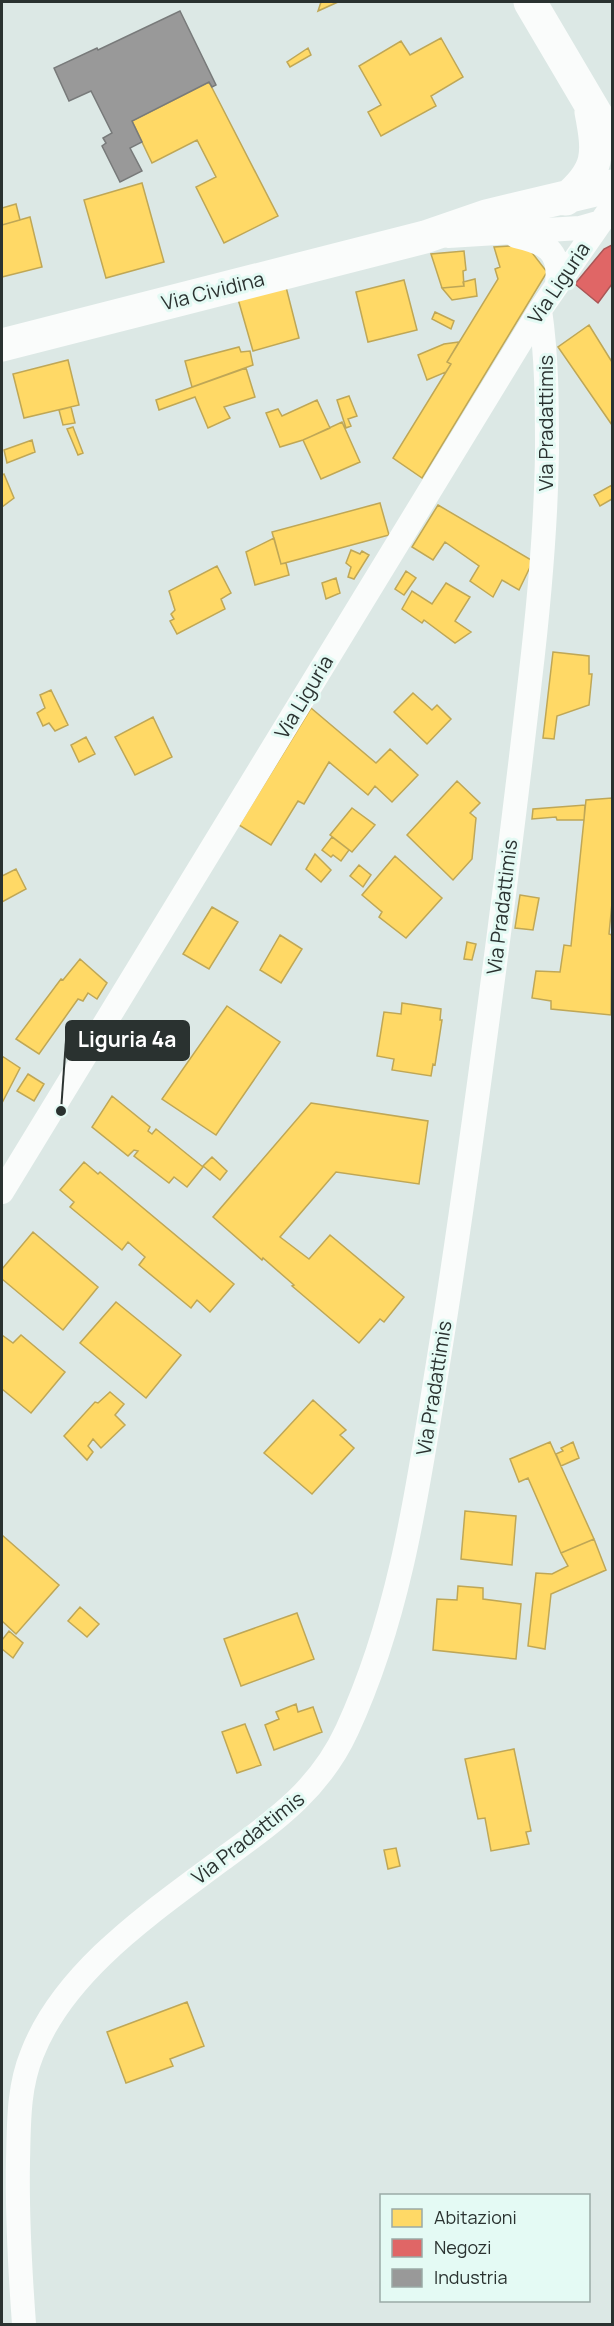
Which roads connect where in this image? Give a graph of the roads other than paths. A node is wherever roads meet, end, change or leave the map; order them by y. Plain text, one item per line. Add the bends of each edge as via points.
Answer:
1 (530, 2) edge
2 (590, 105) junction
3 (612, 141) edge
4 (612, 186) edge
5 (566, 199) junction
6 (606, 214) edge
7 (508, 234) junction
8 (425, 237) junction
9 (558, 284) junction
10 (540, 310) junction
11 (2, 345) edge
12 (2, 1192) edge
13 (24, 2325) edge

1 - 2 street
2 - 3 street
2 - 5 street via 595,134 594,166 581,186
4 - 5 street, Via Cividina
5 - 8 street, Via Cividina via 486,216
6 - 7 street, Via Cividina via 580,228
6 - 9 street, Via Liguria
7 - 8 street, Via Cividina
7 - 9 street, Via Cividina via 534,240 549,249 559,267
8 - 11 street, Via Cividina
9 - 10 street, Via Liguria
10 - 12 street, Via Liguria
10 - 13 street, Via Pradattimis via 548,381 542,581 512,836 447,1306 416,1498 396,1592 380,1647 346,1732 311,1788 101,1956 59,2004 32,2052 19,2100

